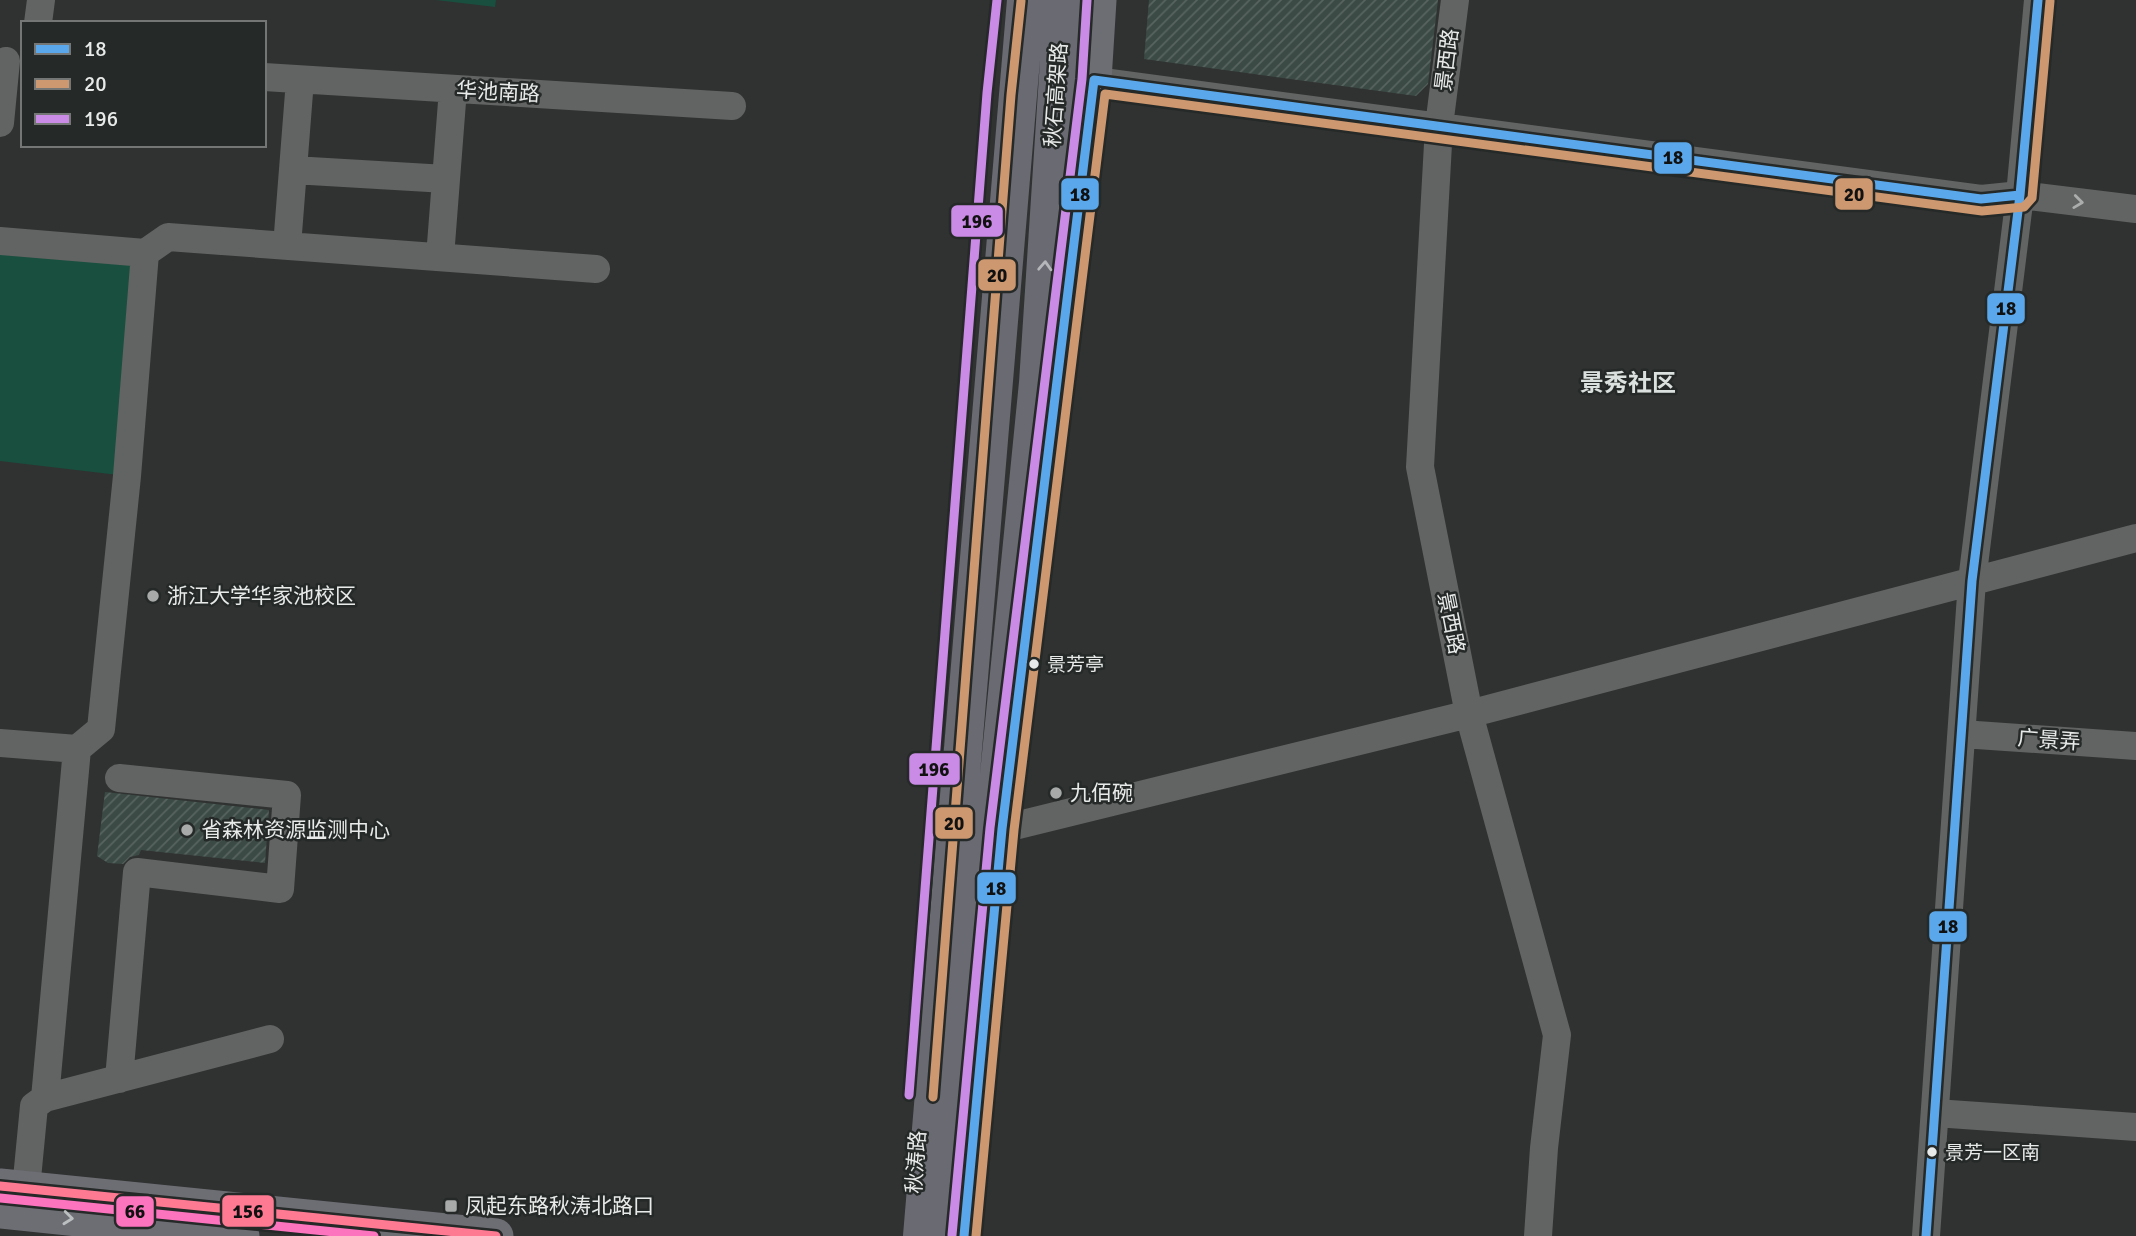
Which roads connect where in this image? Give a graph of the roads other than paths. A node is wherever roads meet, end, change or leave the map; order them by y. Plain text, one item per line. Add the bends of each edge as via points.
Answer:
1 (41, 0) edge
2 (1009, 0) edge
3 (1026, 0) edge
4 (1063, 0) edge
5 (1099, 0) edge
6 (1455, 0) edge
7 (2038, 0) edge
8 (38, 21) edge
9 (10, 61) edge
10 (1002, 69) junction
11 (266, 77) edge
12 (300, 80) junction
13 (1094, 80) junction
14 (453, 89) junction
15 (732, 106) dead end
16 (0, 123) edge
17 (1439, 126) junction
18 (293, 170) junction
19 (446, 179) junction
20 (2020, 195) junction
21 (2136, 209) edge
22 (0, 241) edge
23 (287, 246) junction
24 (145, 253) junction
25 (440, 257) junction
26 (596, 269) dead end
27 (2136, 538) edge
28 (1972, 581) junction
29 (1469, 714) junction
30 (1962, 734) junction
31 (0, 743) edge
32 (2136, 746) edge
33 (77, 749) junction
34 (119, 778) dead end
35 (1002, 829) junction
36 (945, 961) junction
37 (270, 1039) dead end
38 (119, 1079) junction
39 (45, 1098) junction
40 (1935, 1113) junction
41 (2136, 1127) edge
42 (13, 1188) edge
43 (0, 1211) edge
44 (242, 1236) edge
45 (496, 1236) edge
46 (900, 1236) edge
47 (911, 1236) edge
48 (922, 1236) edge
49 (953, 1236) edge
50 (964, 1236) edge
51 (1538, 1236) edge
52 (1926, 1236) edge

1 - 8 street
2 - 10 main road, 秋涛路
3 - 36 highway, 秋石高架路
49 -> 4 highway, 秋石高架路 via 1038,383
5 - 13 main road
6 - 17 street, 景西路
7 - 20 street
9 - 16 street
10 - 13 street
10 - 47 main road, 秋涛路
11 - 12 street, 华池南路
12 - 14 street, 华池南路
12 - 18 street
13 - 17 street
13 - 35 main road
14 - 15 street, 华池南路
14 - 19 street
17 - 20 street via 1981,199
17 - 29 street, 景西路 via 1420,467
18 - 19 street
18 - 23 street
19 - 25 street
20 -> 21 street
20 - 28 street
22 - 24 street
23 - 24 street via 168,237
23 - 25 street
24 - 33 street via 102,729
25 - 26 street
27 - 28 street
28 - 29 street
28 - 30 street
29 - 35 street
29 - 51 street, 景西路 via 1558,1035
30 - 32 street, 广景弄
30 - 40 street
31 - 33 street
33 - 39 street
34 - 38 street via 287,795 280,889 137,872
35 - 50 main road
36 - 46 highway
36 - 48 highway, 秋石高架路
37 - 38 street
38 - 39 street
39 - 42 street via 34,1106
40 - 41 street
40 - 52 street
42 - 45 main road
43 -> 44 main road

